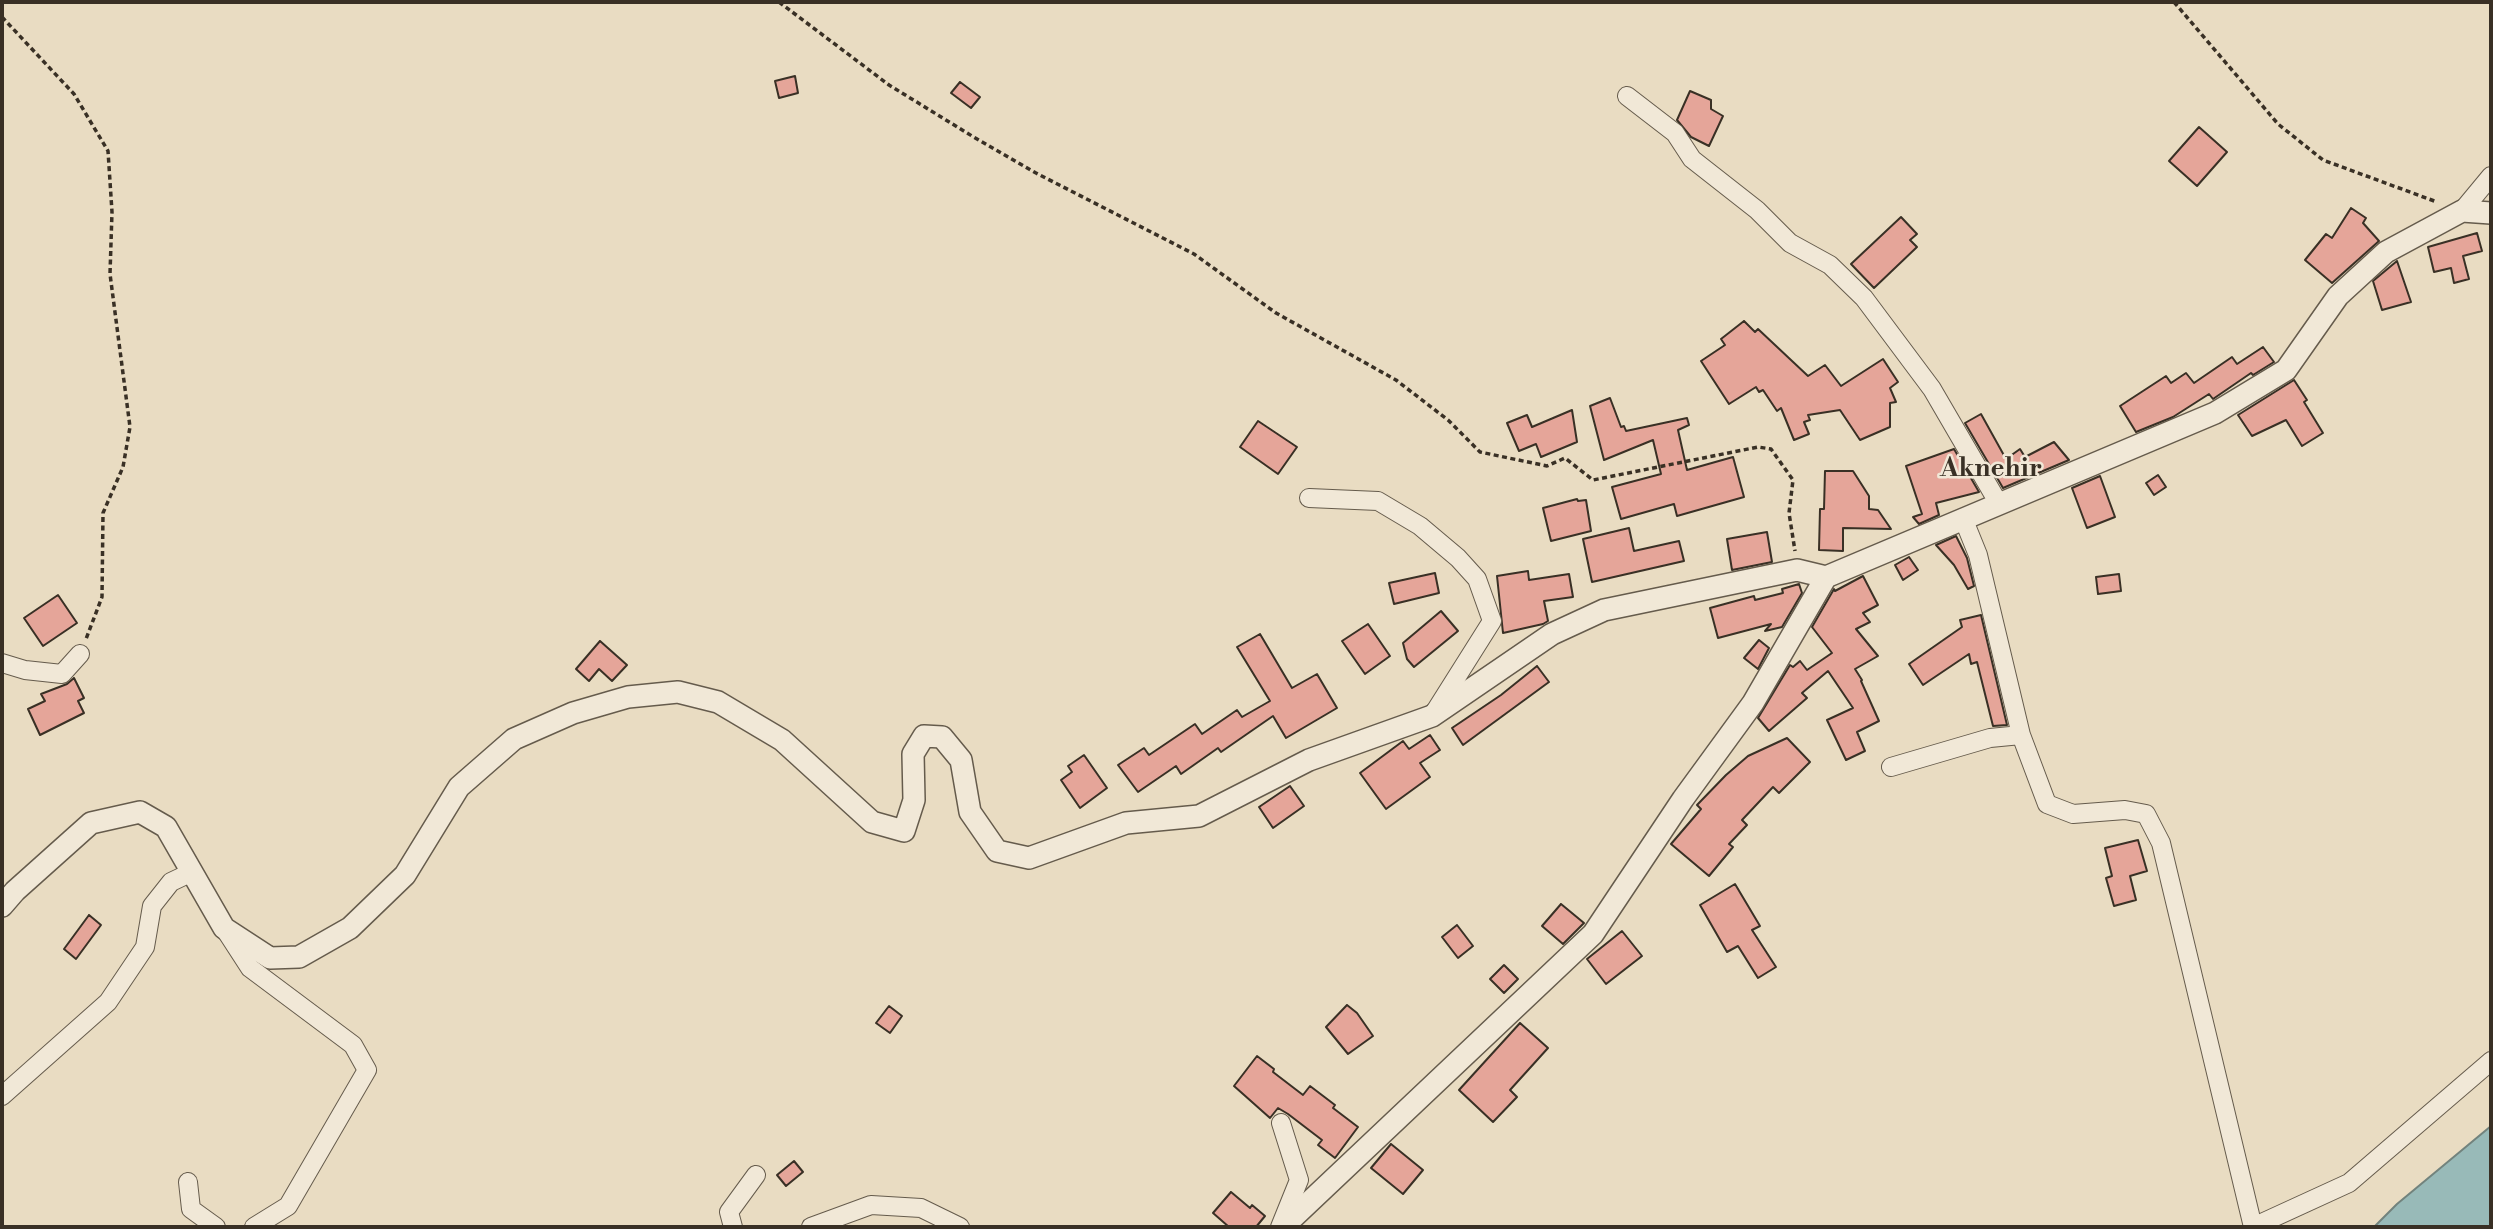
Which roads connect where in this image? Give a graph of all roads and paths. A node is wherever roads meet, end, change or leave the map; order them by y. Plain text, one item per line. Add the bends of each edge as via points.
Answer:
1 (779, 2) edge
2 (2174, 2) edge
3 (2, 17) edge
4 (1627, 96) dead end
5 (2491, 176) edge
6 (2462, 211) junction
7 (2491, 213) edge
8 (1308, 498) dead end
9 (1998, 504) junction
10 (1963, 518) junction
11 (1797, 570) junction
12 (1826, 578) junction
13 (80, 654) joint
14 (2, 663) edge
15 (1432, 716) junction
16 (2021, 735) junction
17 (1891, 767) dead end
18 (192, 872) junction
19 (2, 906) edge
20 (224, 928) junction
21 (2491, 1061) edge
22 (2, 1096) edge
23 (1281, 1123) dead end
24 (756, 1175) dead end
25 (188, 1182) dead end
26 (216, 1227) edge
27 (254, 1227) edge
28 (733, 1227) edge
29 (811, 1227) edge
30 (960, 1227) edge
31 (1282, 1227) edge
32 (2253, 1227) edge

1 - 11 path via 889,85 972,136 1194,254 1276,313 1396,380 1480,452 1547,466 1565,458 1593,480 1758,447 1771,449 1793,480 1789,513
2 - 6 path via 2278,124 2323,160
3 - 13 path via 74,94 108,151 110,274 130,427 124,467 103,513 102,597
4 - 9 street via 1675,134 1692,159 1757,209 1790,243 1830,265 1864,298 1932,389
5 - 6 street
6 - 7 street
6 - 9 street via 2386,252 2338,296 2286,370 2215,413
8 - 15 street via 1378,501 1420,526 1477,579 1492,621
9 - 10 street
10 - 12 street
10 - 16 street via 1978,555
11 - 12 street
11 - 15 street via 1604,610 1552,634
12 - 31 street via 1753,703 1593,934
13 - 14 street via 62,674
15 - 20 street via 1309,760 1199,816 1126,823 1029,858 997,851 990,842 970,812 961,760 942,737 924,736 913,754 914,800 904,831 872,822 782,740 718,702 678,692 628,698 573,713 514,739 459,787 405,875 350,928 299,957 270,958
16 - 17 street via 1990,738
16 - 32 street via 2047,803 2073,814 2124,810 2146,814 2161,843
18 - 19 street via 166,827 140,812 91,824
18 - 20 street
18 - 22 street via 171,881 152,906 145,947 108,1002
20 - 27 street via 250,968 353,1045 367,1070 288,1206
21 - 32 street via 2349,1183
23 - 31 street via 1299,1180
24 - 28 street via 729,1212
25 - 26 street via 191,1209
29 - 30 street via 871,1205 922,1208

